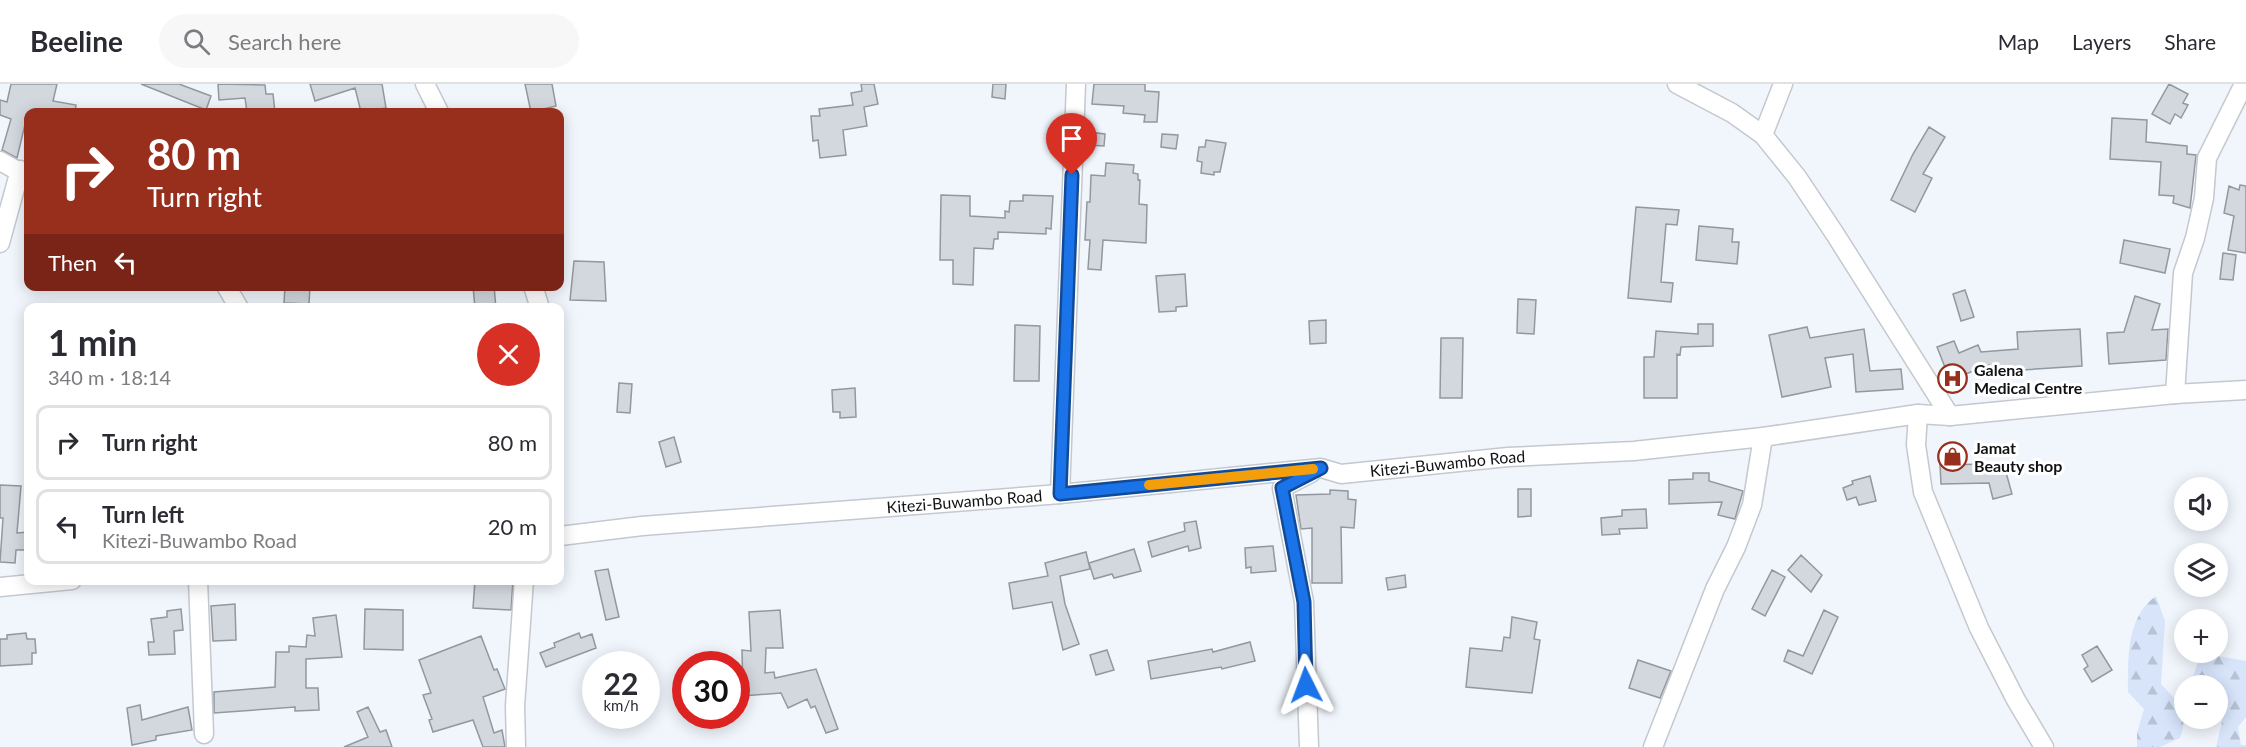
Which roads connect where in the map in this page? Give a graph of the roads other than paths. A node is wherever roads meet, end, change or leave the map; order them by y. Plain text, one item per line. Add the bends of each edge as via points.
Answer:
1 (425, 84) edge
2 (1076, 84) edge
3 (1677, 84) edge
4 (1783, 84) edge
5 (2244, 84) edge
6 (437, 108) edge
7 (1763, 135) junction
8 (0, 161) edge
9 (24, 174) edge
10 (0, 243) edge
11 (2246, 390) edge
12 (2175, 394) junction
13 (1918, 414) junction
14 (1950, 416) junction
15 (1762, 437) junction
16 (1321, 468) junction
17 (1060, 494) junction
18 (564, 536) edge
19 (24, 585) edge
20 (198, 585) edge
21 (524, 585) edge
22 (0, 587) edge
23 (204, 734) dead end
24 (516, 747) edge
25 (1310, 747) edge
26 (1653, 747) edge
27 (2044, 747) edge

1 - 6 street
2 - 17 street
3 - 7 street via 1732,113
4 - 7 street
5 - 12 street via 2207,158 2204,198 2183,273
7 - 14 street via 1797,177
8 - 9 street
9 - 10 street
11 - 12 street, Kitezi-Buwambo Road
12 - 14 street, Kitezi-Buwambo Road
13 - 14 street, Kitezi-Buwambo Road
13 - 15 street, Kitezi-Buwambo Road
13 - 27 street via 1916,445 1923,492 1979,628
15 - 16 street, Kitezi-Buwambo Road via 1341,474
15 - 26 street via 1752,506
16 - 17 street, Kitezi-Buwambo Road
16 - 25 street via 1282,488 1304,602
17 - 18 street, Kitezi-Buwambo Road via 803,512
19 - 22 street
20 - 23 street
21 - 24 street

